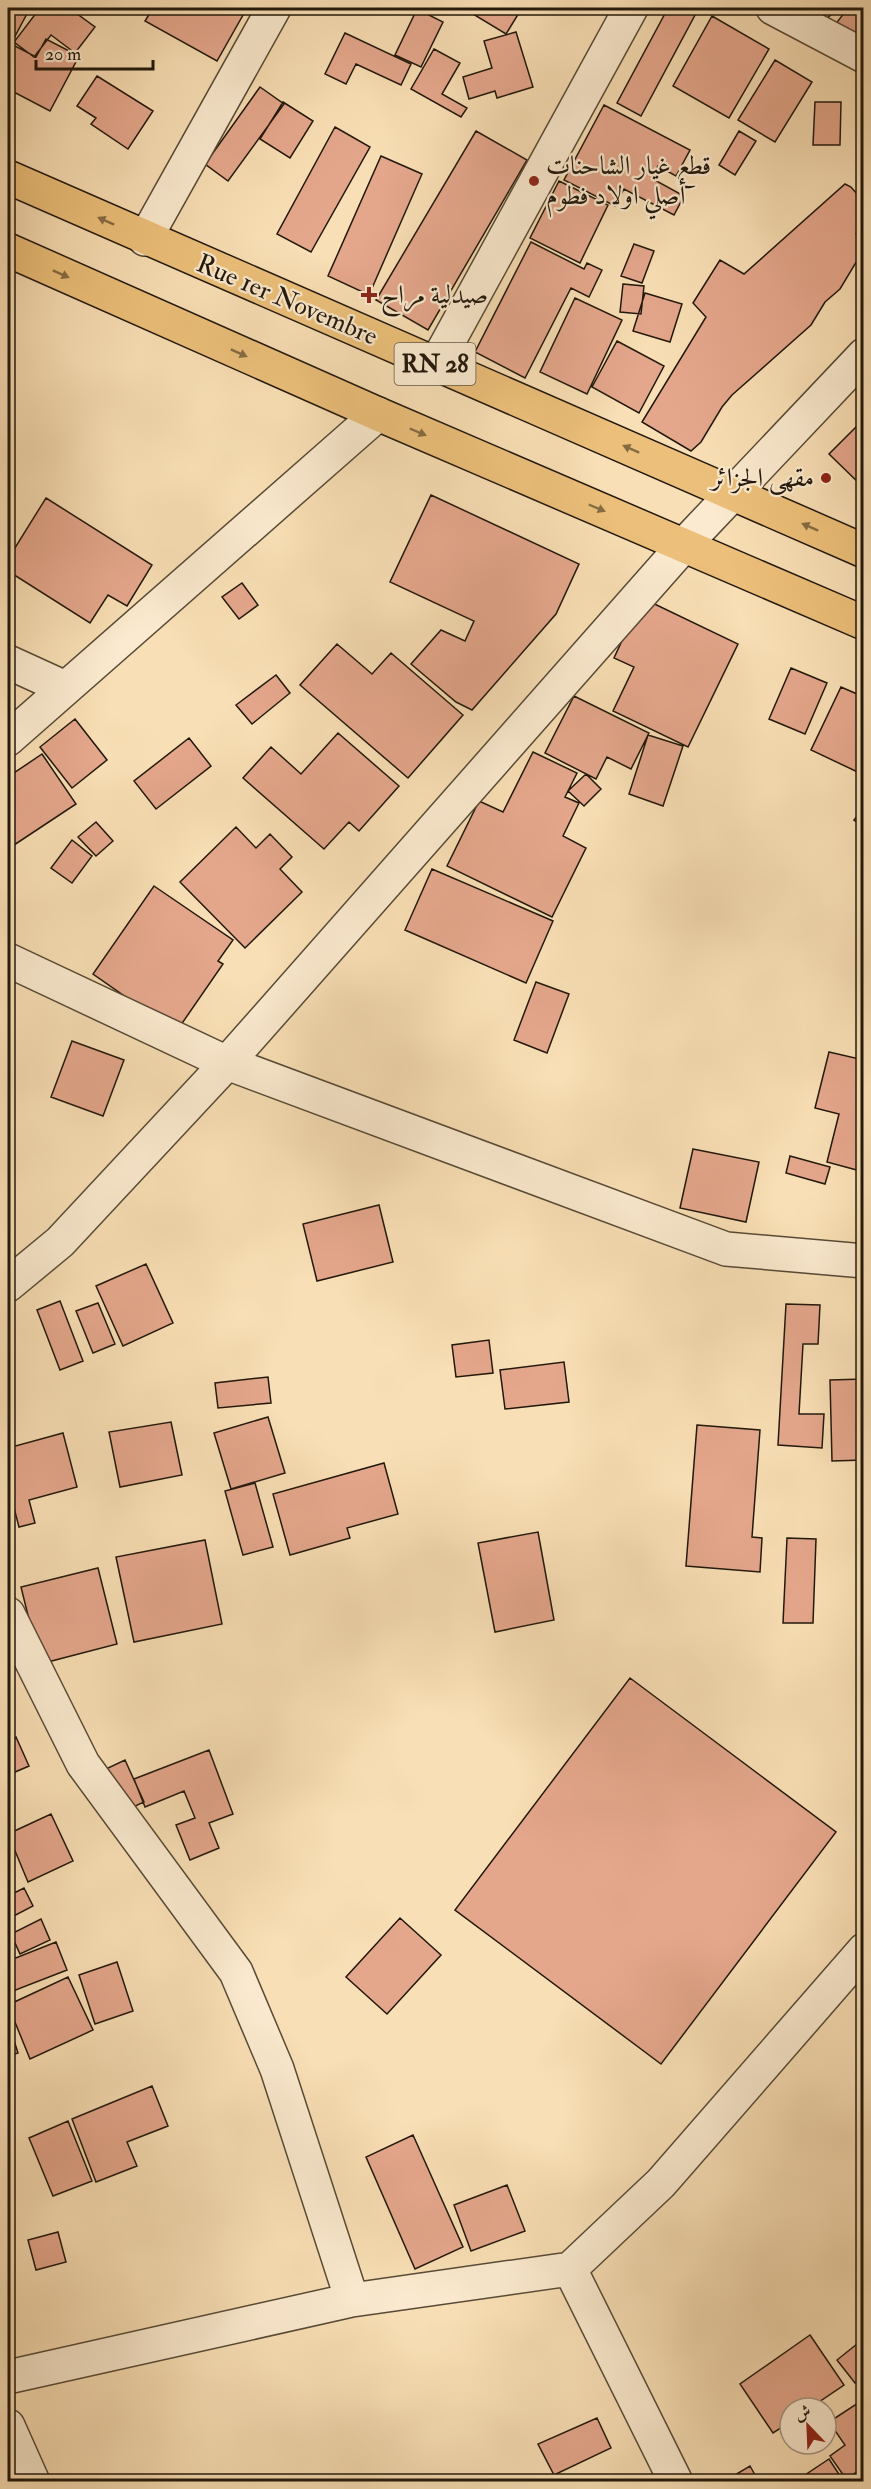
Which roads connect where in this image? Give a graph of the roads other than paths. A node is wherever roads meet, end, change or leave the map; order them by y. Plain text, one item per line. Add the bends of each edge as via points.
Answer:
1 (274, 8) edge
2 (631, 8) edge
3 (773, 8) edge
4 (864, 56) edge
5 (8, 177) edge
6 (145, 239) junction
7 (8, 250) edge
8 (864, 355) edge
9 (436, 364) junction
10 (378, 414) junction
11 (733, 494) junction
12 (684, 545) junction
13 (864, 551) edge
14 (864, 623) edge
15 (8, 662) edge
16 (65, 688) junction
17 (8, 740) edge
18 (8, 960) edge
19 (227, 1063) junction
20 (864, 1261) edge
21 (8, 1285) edge
22 (8, 1614) edge
23 (864, 1950) edge
24 (570, 2269) junction
25 (352, 2300) junction
26 (8, 2377) edge
27 (8, 2426) edge
28 (33, 2481) edge
29 (676, 2481) edge

1 - 6 street
2 - 9 street
3 - 4 street
6 -> 5 main road, Rue 1er Novembre / RN 28
6 - 9 main road, Rue 1er Novembre / RN 28
7 -> 10 main road, RN 28
8 - 11 street
11 -> 9 main road, Rue 1er Novembre / RN 28
10 -> 12 main road, RN 28
10 - 16 street
11 - 12 street
13 -> 11 main road, Rue 1er Novembre / RN 28
12 - 14 main road, RN 28
12 - 19 street
15 - 16 street
16 - 17 street
18 - 19 street
19 - 20 street via 726,1249
19 - 21 street via 60,1242
22 - 25 street via 83,1764 236,1972 277,2069
23 - 24 street via 661,2183
24 - 25 street
24 - 29 street
25 - 26 street
27 - 28 street

